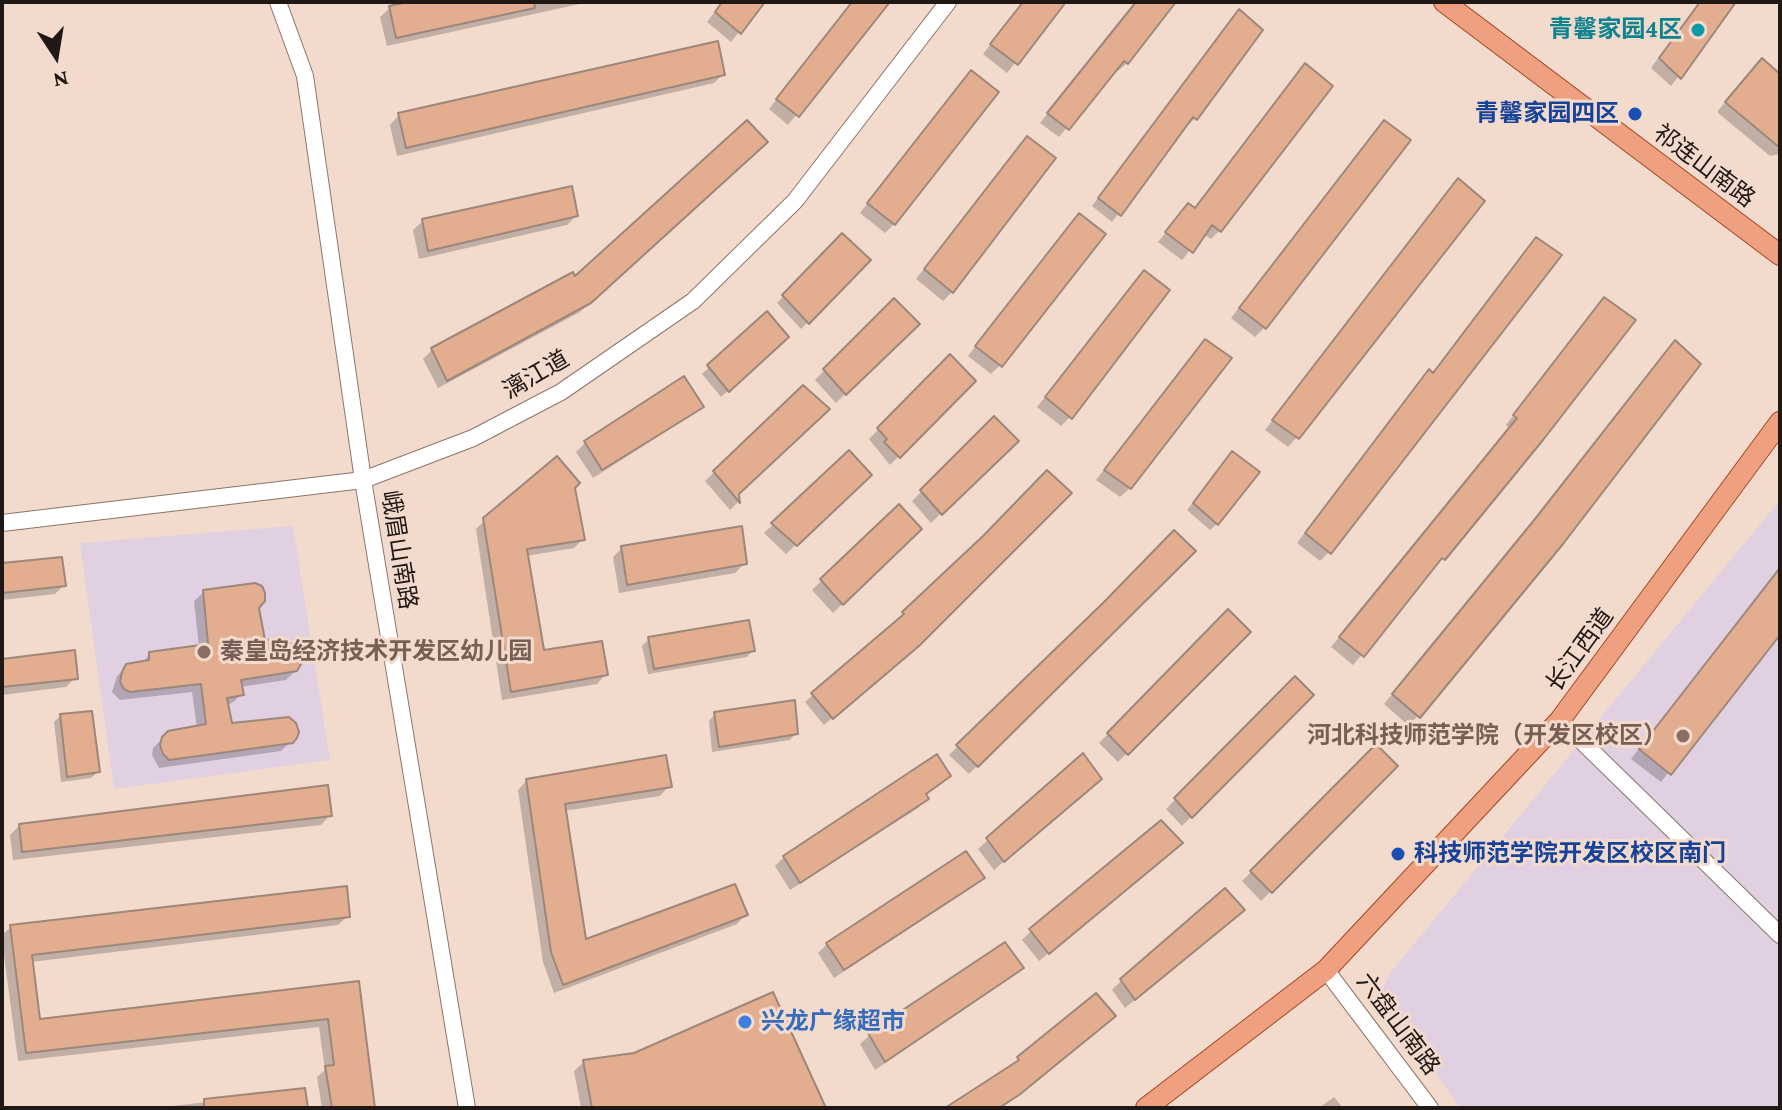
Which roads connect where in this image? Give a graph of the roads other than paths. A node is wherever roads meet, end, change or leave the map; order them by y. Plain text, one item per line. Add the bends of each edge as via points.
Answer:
1 (278, 2) edge
2 (948, 2) edge
3 (1444, 2) edge
4 (1780, 255) edge
5 (1780, 422) edge
6 (363, 480) junction
7 (2, 523) edge
8 (1560, 720) junction
9 (1780, 935) edge
10 (1326, 970) junction
11 (467, 1108) edge
12 (1146, 1108) edge
13 (1430, 1108) edge

1 - 6 street, 峨眉山南路 via 305,76
2 - 6 street, 漓江道 via 795,201 693,301 561,392 473,438
3 - 4 main road, 祁连山南路
5 - 8 main road, 长江西道
6 - 7 street, 漓江道
6 - 11 street, 峨眉山南路
8 - 9 street
8 - 10 main road, 长江西道
10 - 12 main road, 长江西道
10 - 13 street, 六盘山南路

